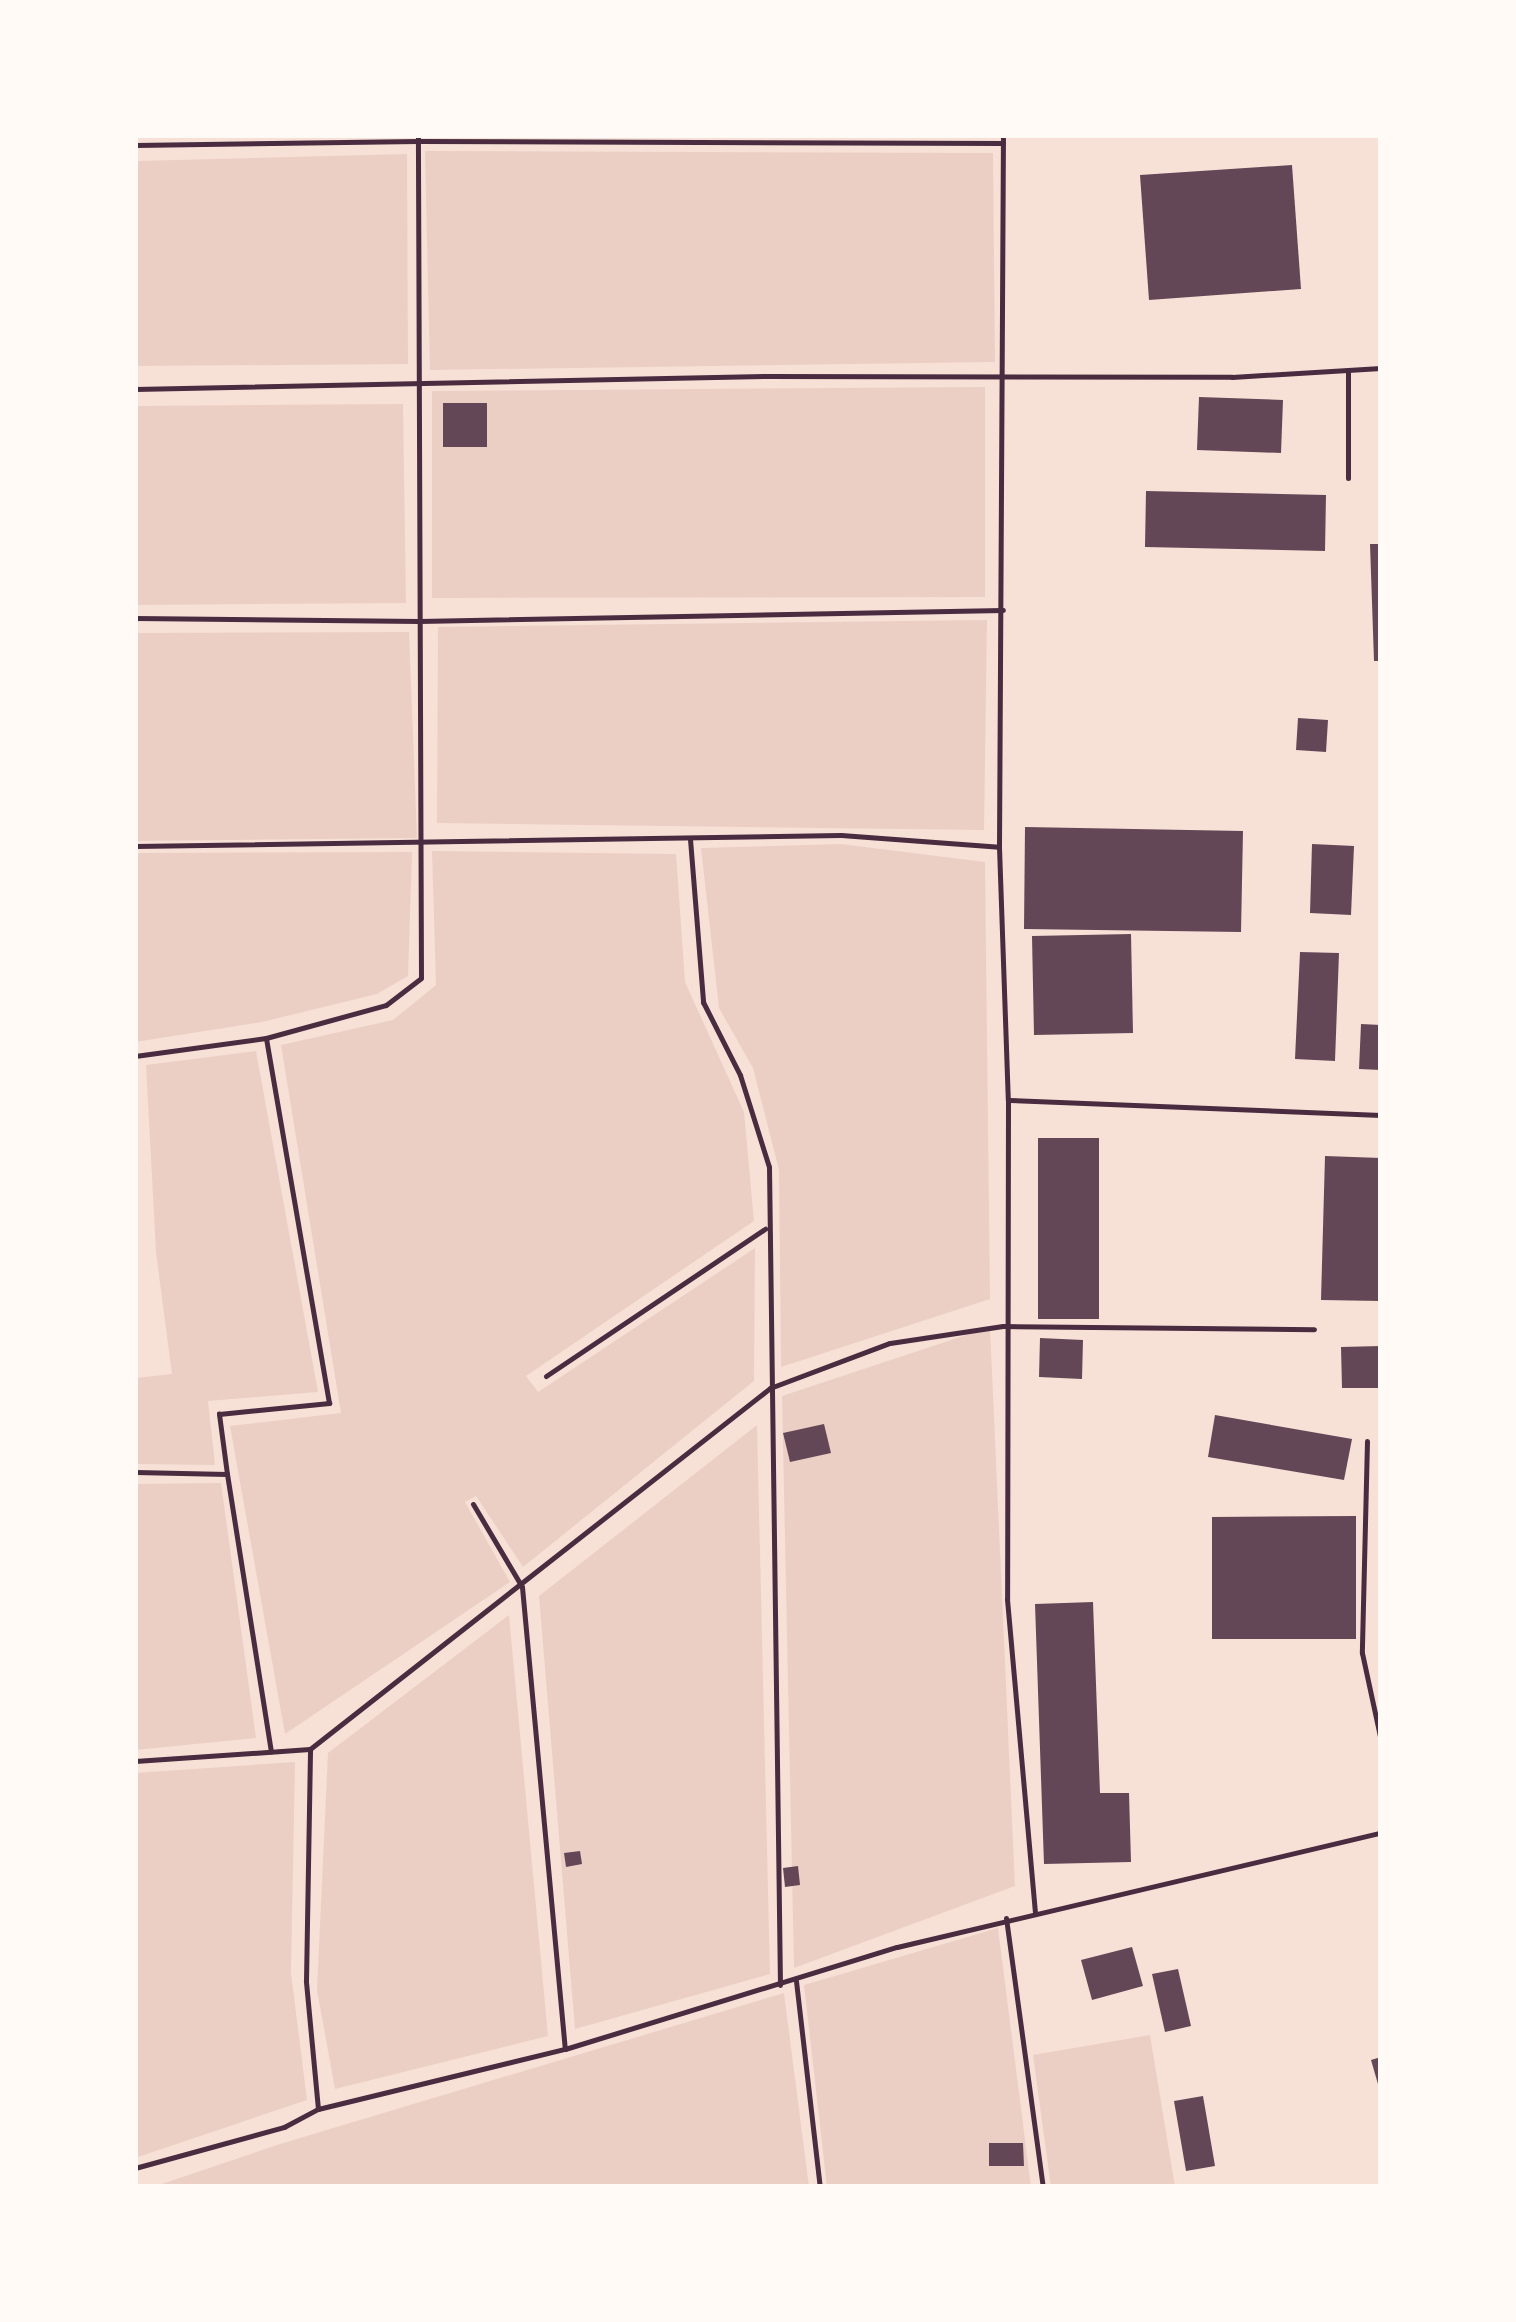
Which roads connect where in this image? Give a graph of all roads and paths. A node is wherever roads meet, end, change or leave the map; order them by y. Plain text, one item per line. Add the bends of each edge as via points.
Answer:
1 (418, 138) edge
2 (1003, 139) edge
3 (135, 145) edge
4 (1381, 368) edge
5 (1348, 370) junction
6 (1004, 374) junction
7 (418, 380) junction
8 (135, 389) edge
9 (1348, 478) dead end
10 (1003, 610) junction
11 (135, 618) edge
12 (419, 621) junction
13 (690, 839) junction
14 (423, 844) junction
15 (135, 846) edge
16 (999, 847) junction
17 (266, 1038) junction
18 (135, 1056) edge
19 (1008, 1100) junction
20 (1381, 1115) edge
21 (765, 1230) junction
22 (1003, 1326) junction
23 (1314, 1330) dead end
24 (546, 1376) dead end
25 (770, 1388) junction
26 (1367, 1441) dead end
27 (135, 1472) edge
28 (227, 1474) junction
29 (473, 1504) dead end
30 (522, 1588) junction
31 (1381, 1741) edge
32 (310, 1749) junction
33 (271, 1752) junction
34 (135, 1761) edge
35 (1381, 1833) edge
36 (1035, 1912) junction
37 (1006, 1918) junction
38 (796, 1980) junction
39 (780, 1984) junction
40 (565, 2049) junction
41 (318, 2109) junction
42 (135, 2168) edge
43 (820, 2187) edge
44 (1043, 2187) edge

1 - 2 lane
1 - 3 lane
1 - 7 lane
2 - 6 lane
4 - 5 lane
5 - 6 lane
5 - 9 lane
6 - 7 lane
6 - 10 lane
7 - 8 lane
7 - 12 lane
10 - 12 lane
10 - 16 lane
11 - 12 lane
12 - 14 lane
13 - 14 lane
13 - 16 lane via 841,834
13 - 21 lane via 703,1002 740,1075 769,1167
14 - 15 lane
14 - 17 lane via 421,978 386,1005
16 - 19 lane
17 - 18 lane
17 - 28 lane via 329,1403 219,1414
19 - 20 lane
19 - 22 lane
21 - 24 lane
21 - 25 lane
22 - 23 lane
22 - 25 lane via 890,1343
22 - 36 lane via 1007,1599
25 - 30 lane
25 - 39 lane
26 - 31 lane via 1362,1653
27 - 28 lane
28 - 33 lane
29 - 30 lane
30 - 32 lane
30 - 40 lane
32 - 33 lane
32 - 41 lane via 306,1981
33 - 34 lane
35 - 36 lane
36 - 37 lane
37 - 38 lane
37 - 44 lane
38 - 39 lane
38 - 43 lane
39 - 40 lane
40 - 41 lane
41 - 42 lane via 284,2127

